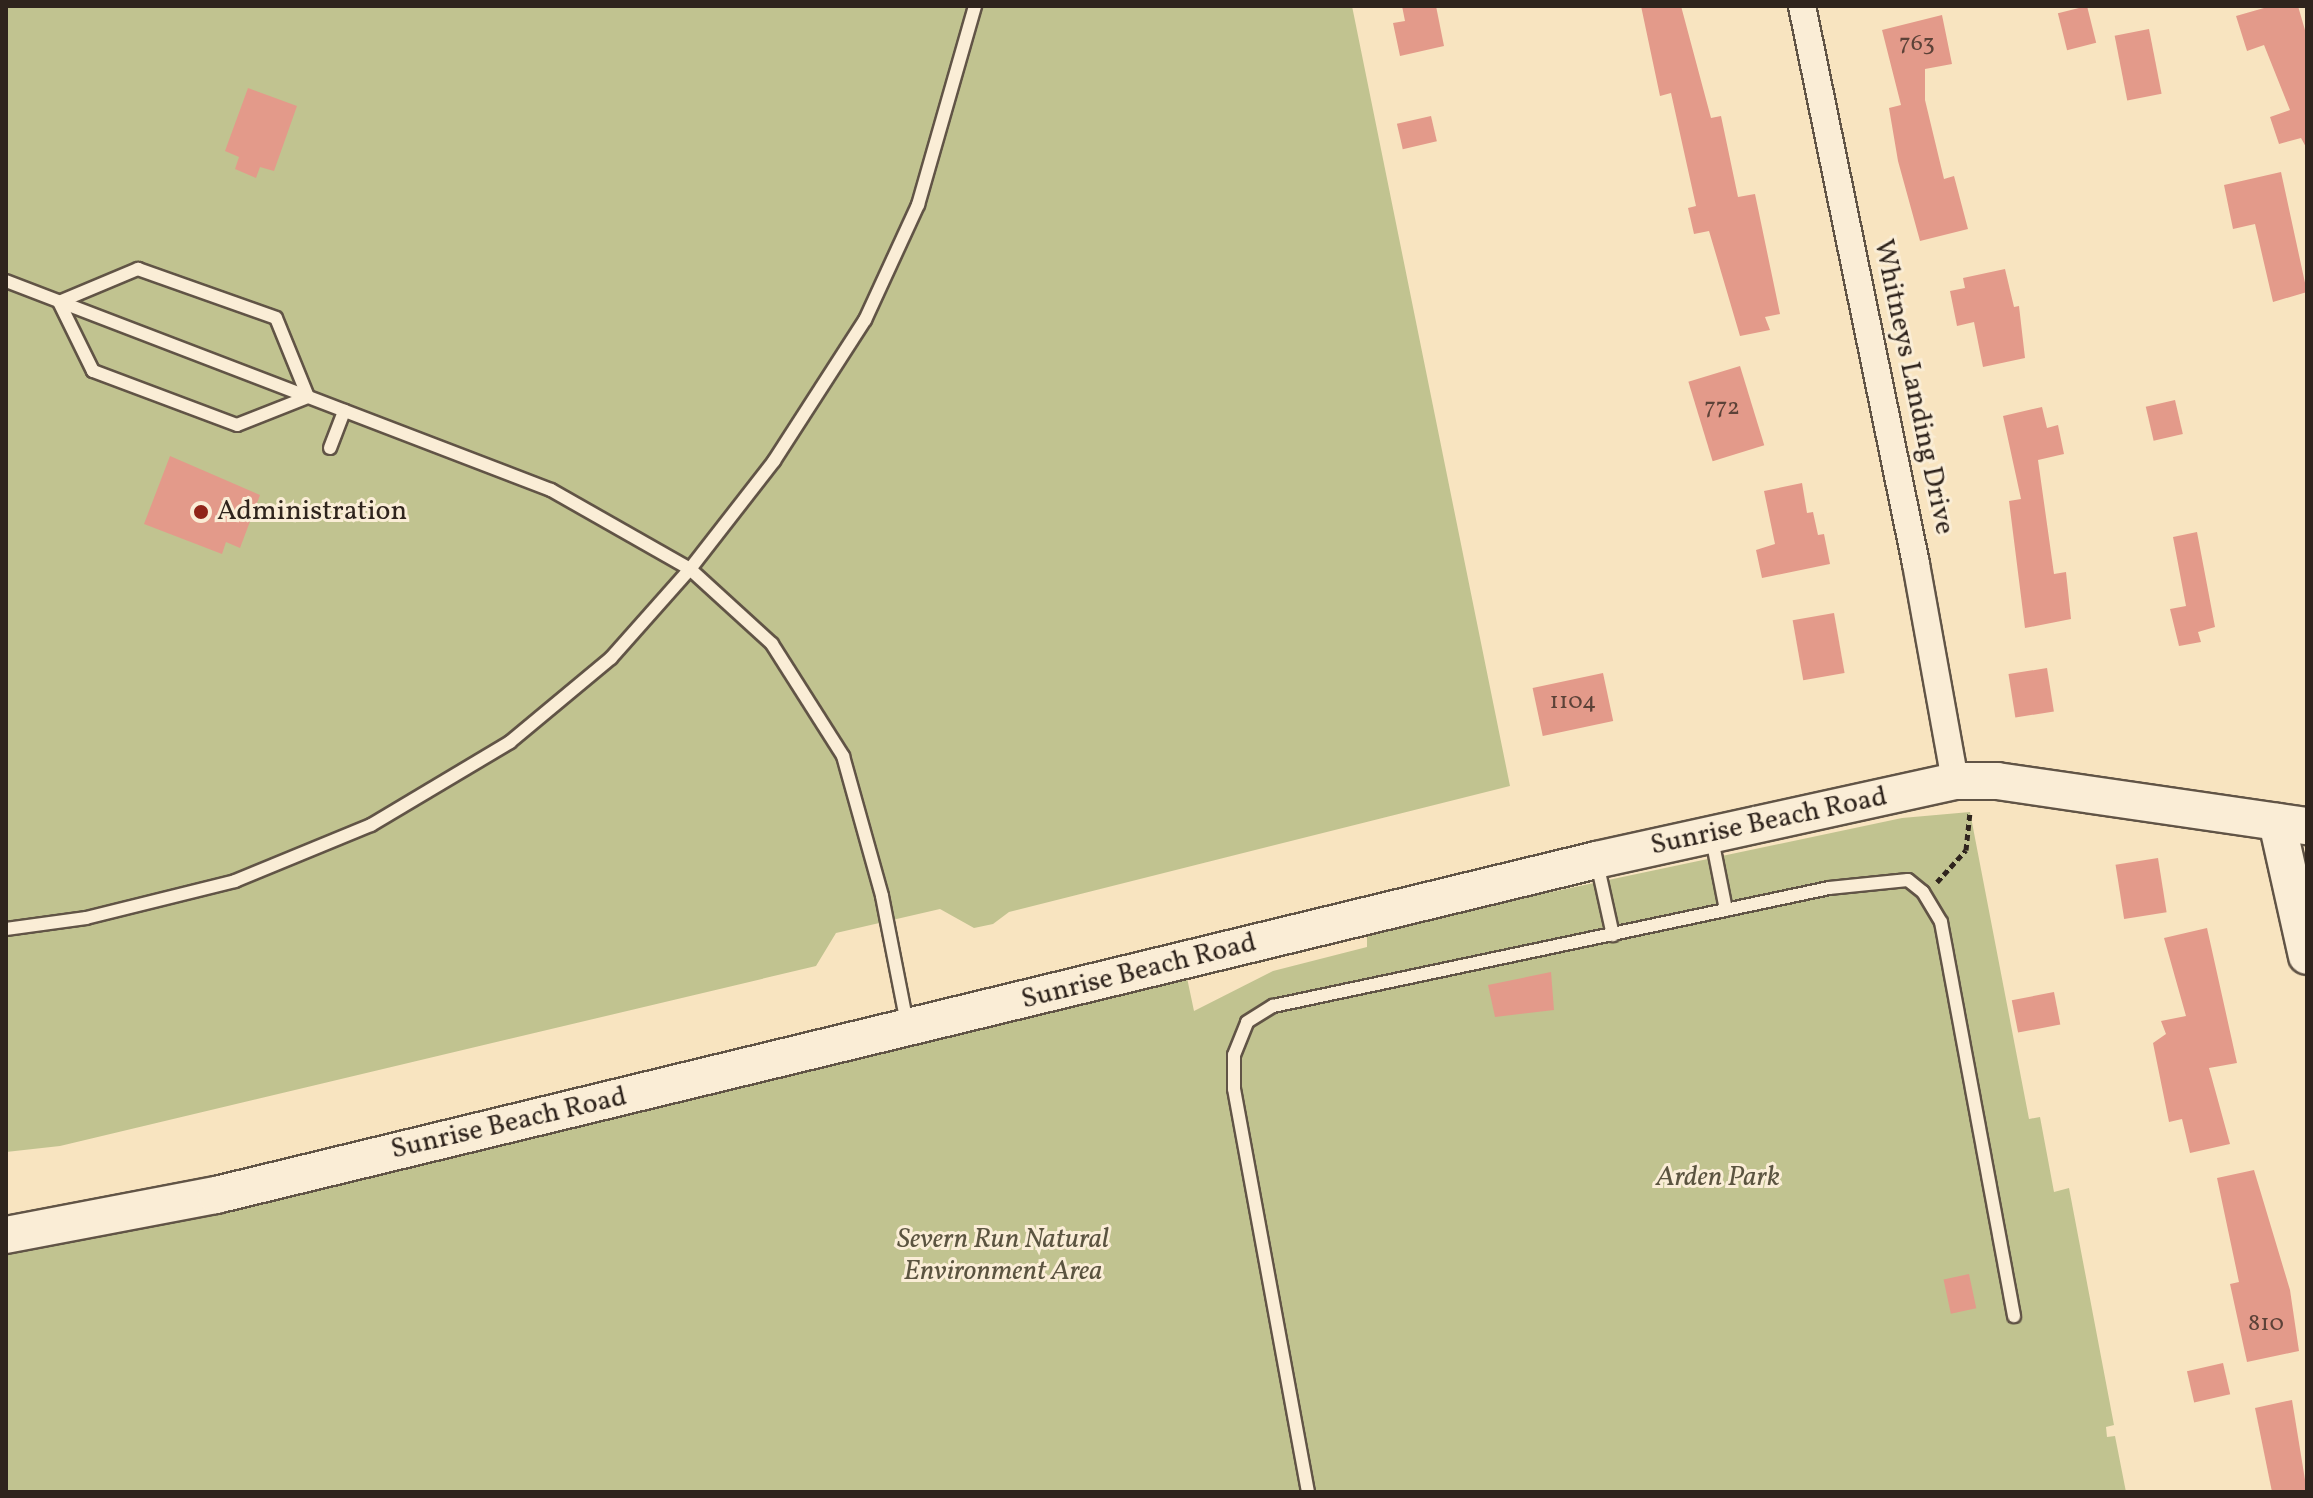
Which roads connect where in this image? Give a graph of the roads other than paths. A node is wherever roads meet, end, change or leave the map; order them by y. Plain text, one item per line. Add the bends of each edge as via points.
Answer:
1 (975, 6) edge
2 (1802, 6) edge
3 (6, 281) edge
4 (59, 302) junction
5 (308, 397) junction
6 (344, 411) junction
7 (330, 448) dead end
8 (690, 569) junction
9 (1955, 781) junction
10 (2292, 824) edge
11 (1711, 836) junction
12 (1596, 860) junction
13 (1726, 910) junction
14 (6, 929) edge
15 (1613, 935) junction
16 (2307, 956) edge
17 (908, 1030) junction
18 (6, 1235) edge
19 (2014, 1316) dead end
20 (1308, 1492) edge

1 - 8 lane via 918,205 865,320 774,461
2 - 9 street, Whitneys Landing Drive
3 - 4 lane
4 - 5 lane
4 - 5 lane via 93,371 237,425
4 - 5 lane via 138,269 276,318
5 - 6 lane
6 - 7 lane
6 - 8 lane via 551,490
8 - 14 lane via 611,658 510,742 371,825 235,881 86,918
8 - 17 lane via 772,644 843,756 882,896
9 - 10 street, Sunrise Beach Road via 1997,781
9 - 11 street, Sunrise Beach Road
10 - 16 street
11 - 12 street, Sunrise Beach Road
11 - 13 lane
12 - 15 lane
12 - 17 street, Sunrise Beach Road
13 - 15 lane
13 - 19 lane via 1881,880 1908,880 1923,892 1941,922
15 - 20 lane via 1273,1006 1247,1022 1234,1055 1234,1089
17 - 18 street, Sunrise Beach Road via 216,1195

